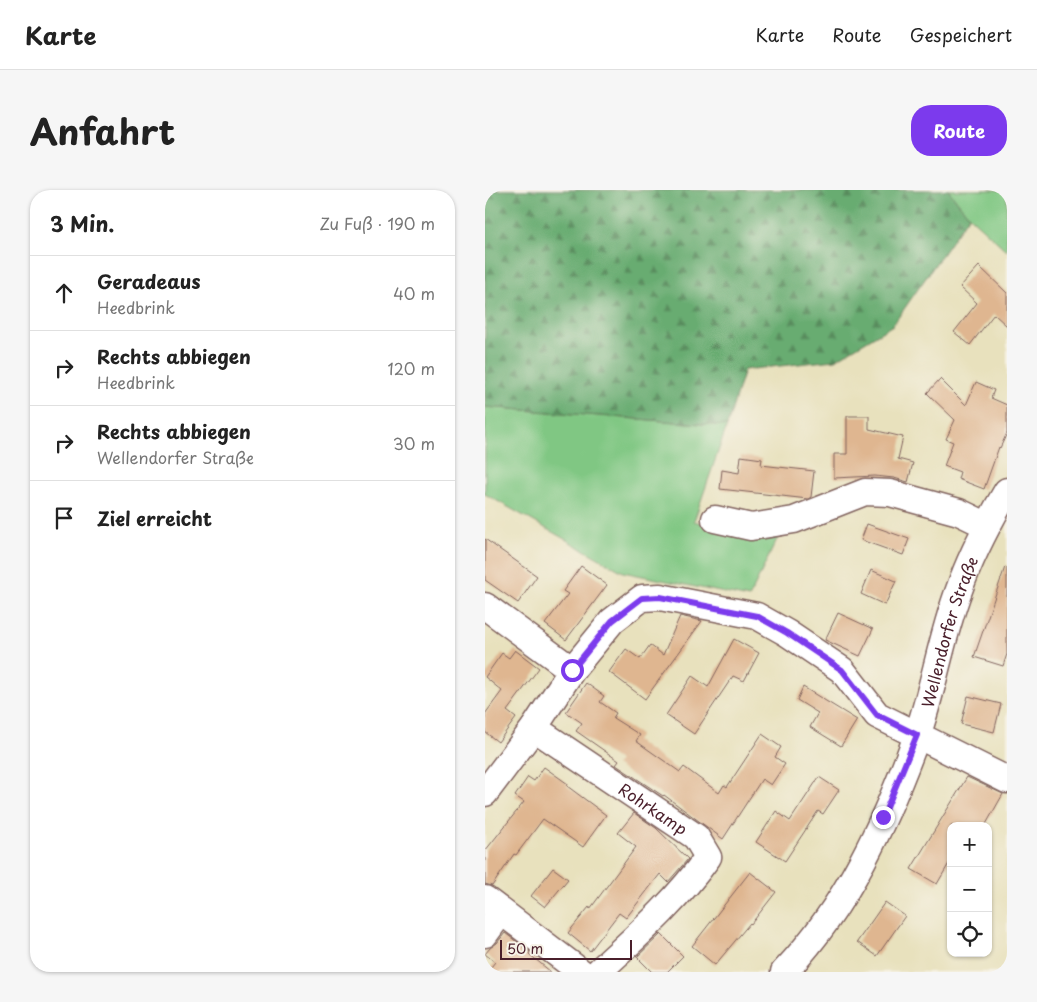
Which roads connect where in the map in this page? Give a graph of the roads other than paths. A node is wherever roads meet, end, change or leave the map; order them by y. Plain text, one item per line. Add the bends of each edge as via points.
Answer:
1 (1007, 491) edge
2 (715, 519) dead end
3 (986, 525) junction
4 (485, 606) edge
5 (572, 670) junction
6 (534, 728) junction
7 (917, 735) junction
8 (1007, 780) edge
9 (485, 793) edge
10 (493, 905) edge
11 (485, 934) edge
12 (581, 972) edge
13 (597, 972) edge
14 (784, 972) edge

1 - 3 street, Wellendorfer Straße
2 - 3 street via 751,527 794,520 865,492 889,493 951,509
3 - 7 street, Wellendorfer Straße via 959,590
4 - 5 street
5 - 6 street
5 - 7 street via 612,621 642,598 660,597 757,616 842,670 877,715
6 - 9 street
6 - 13 street, Rohrkamp via 696,837 708,857 690,883 657,918
7 - 8 street
7 - 14 street, Wellendorfer Straße via 883,817 841,899
10 - 11 street
10 - 12 street

